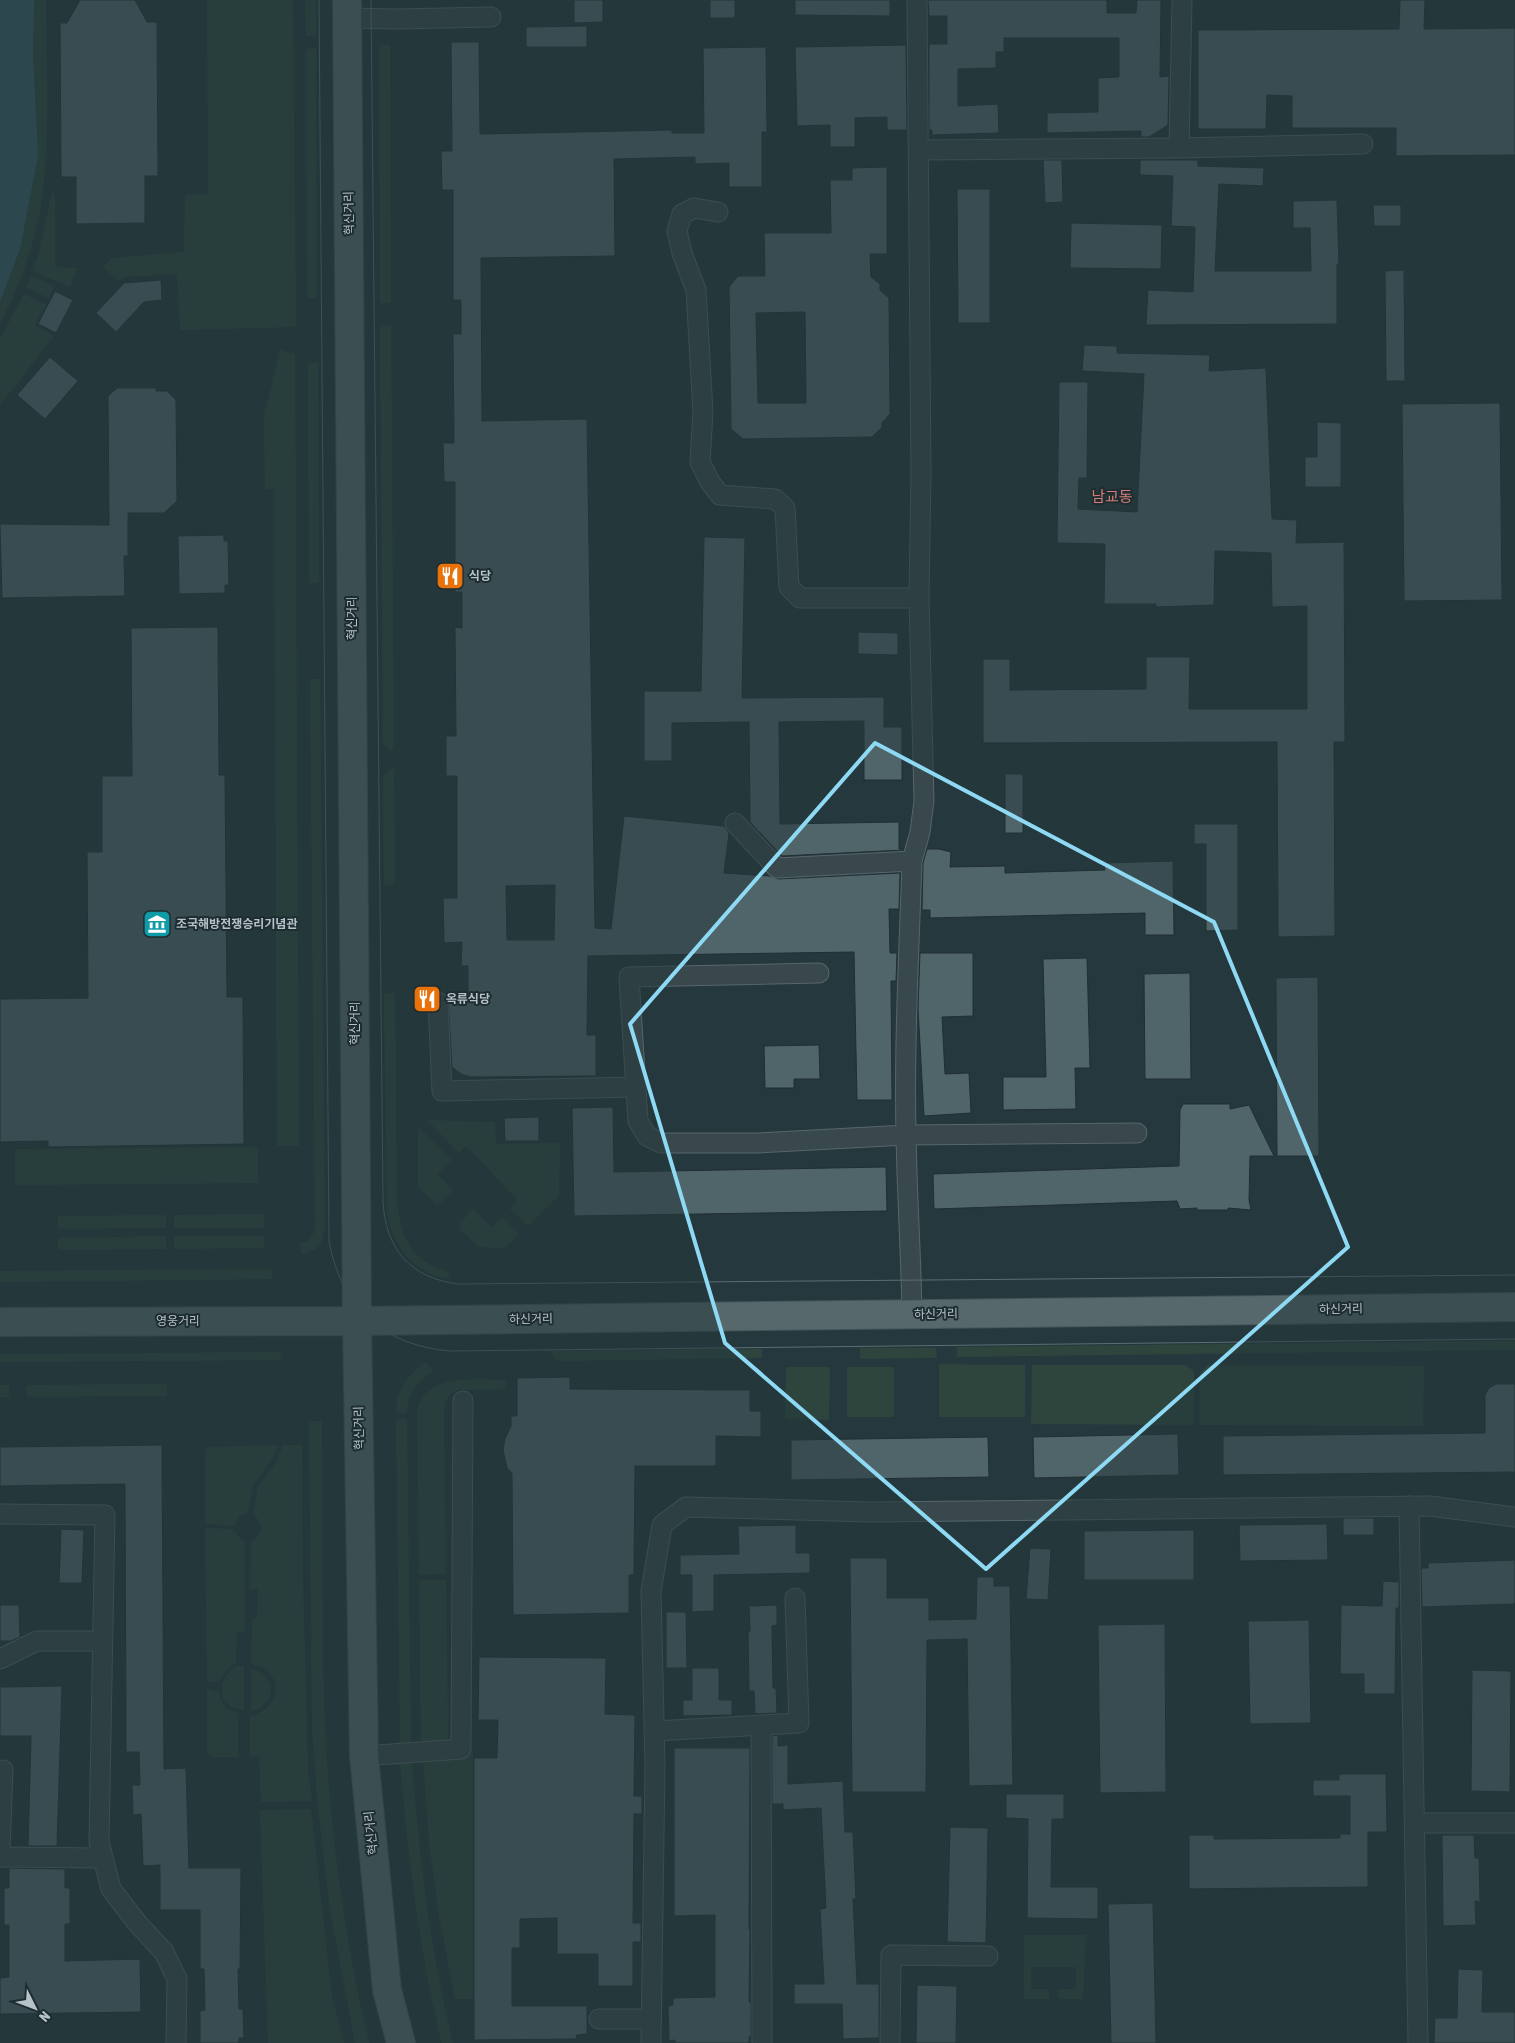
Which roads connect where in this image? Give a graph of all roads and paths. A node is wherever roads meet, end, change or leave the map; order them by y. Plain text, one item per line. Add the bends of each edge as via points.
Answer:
1 (917, 0) edge
2 (1182, 0) edge
3 (347, 9) edge
4 (491, 17) dead end
5 (1363, 144) dead end
6 (1178, 148) junction
7 (919, 150) junction
8 (718, 212) dead end
9 (919, 598) junction
10 (735, 823) dead end
11 (912, 861) junction
12 (819, 973) dead end
13 (438, 1002) dead end
14 (635, 1086) junction
15 (1137, 1133) dead end
16 (906, 1135) junction
17 (1515, 1307) edge
18 (912, 1314) junction
19 (357, 1321) junction
20 (0, 1322) edge
21 (463, 1401) dead end
22 (1410, 1506) junction
23 (0, 1514) edge
24 (1515, 1517) edge
25 (795, 1598) dead end
26 (102, 1642) junction
27 (0, 1659) edge
28 (761, 1725) junction
29 (654, 1731) junction
30 (364, 1756) junction
31 (3, 1770) dead end
32 (1415, 1823) junction
33 (1515, 1823) edge
34 (0, 1850) edge
35 (0, 1857) edge
36 (103, 1858) junction
37 (988, 1956) dead end
38 (599, 2019) dead end
39 (651, 2019) junction
40 (176, 2043) edge
41 (401, 2043) edge
42 (651, 2043) edge
43 (762, 2043) edge
44 (890, 2043) edge
45 (1418, 2043) edge

1 - 7 street
2 - 6 street
3 - 4 street via 398,19
3 - 19 main road, 혁신거리
5 - 6 street
6 - 7 street
7 - 9 street
8 - 9 street via 694,208 682,214 677,231 696,290 702,412 700,462 710,482 720,495 775,499 785,508 789,587 800,598
9 - 11 street via 924,801
10 - 11 street via 777,868
11 - 16 street via 906,1018
12 - 14 street via 629,977
13 - 14 street via 442,1092
14 - 16 street via 638,1121 647,1136 661,1143 760,1143
15 - 16 street
16 - 18 street
17 - 18 main road, 하신거리
18 - 19 main road, 하신거리
19 - 20 main road, 영웅거리
19 - 30 main road, 혁신거리
21 - 30 street via 461,1749
22 - 24 street
22 - 29 street via 870,1512 686,1507 662,1525 651,1591
22 - 32 street
23 - 26 street via 105,1515
25 - 28 street via 799,1723
26 - 27 street via 37,1640
26 - 36 street via 99,1842
28 - 29 street
28 - 43 street
29 - 39 street
30 - 41 main road, 혁신거리 via 387,1990
31 - 34 street
32 - 33 street
32 - 45 street
35 - 36 street
36 - 40 street via 111,1889 164,1952 176,1979
37 - 44 street via 892,1955
38 - 39 street
39 - 42 street

